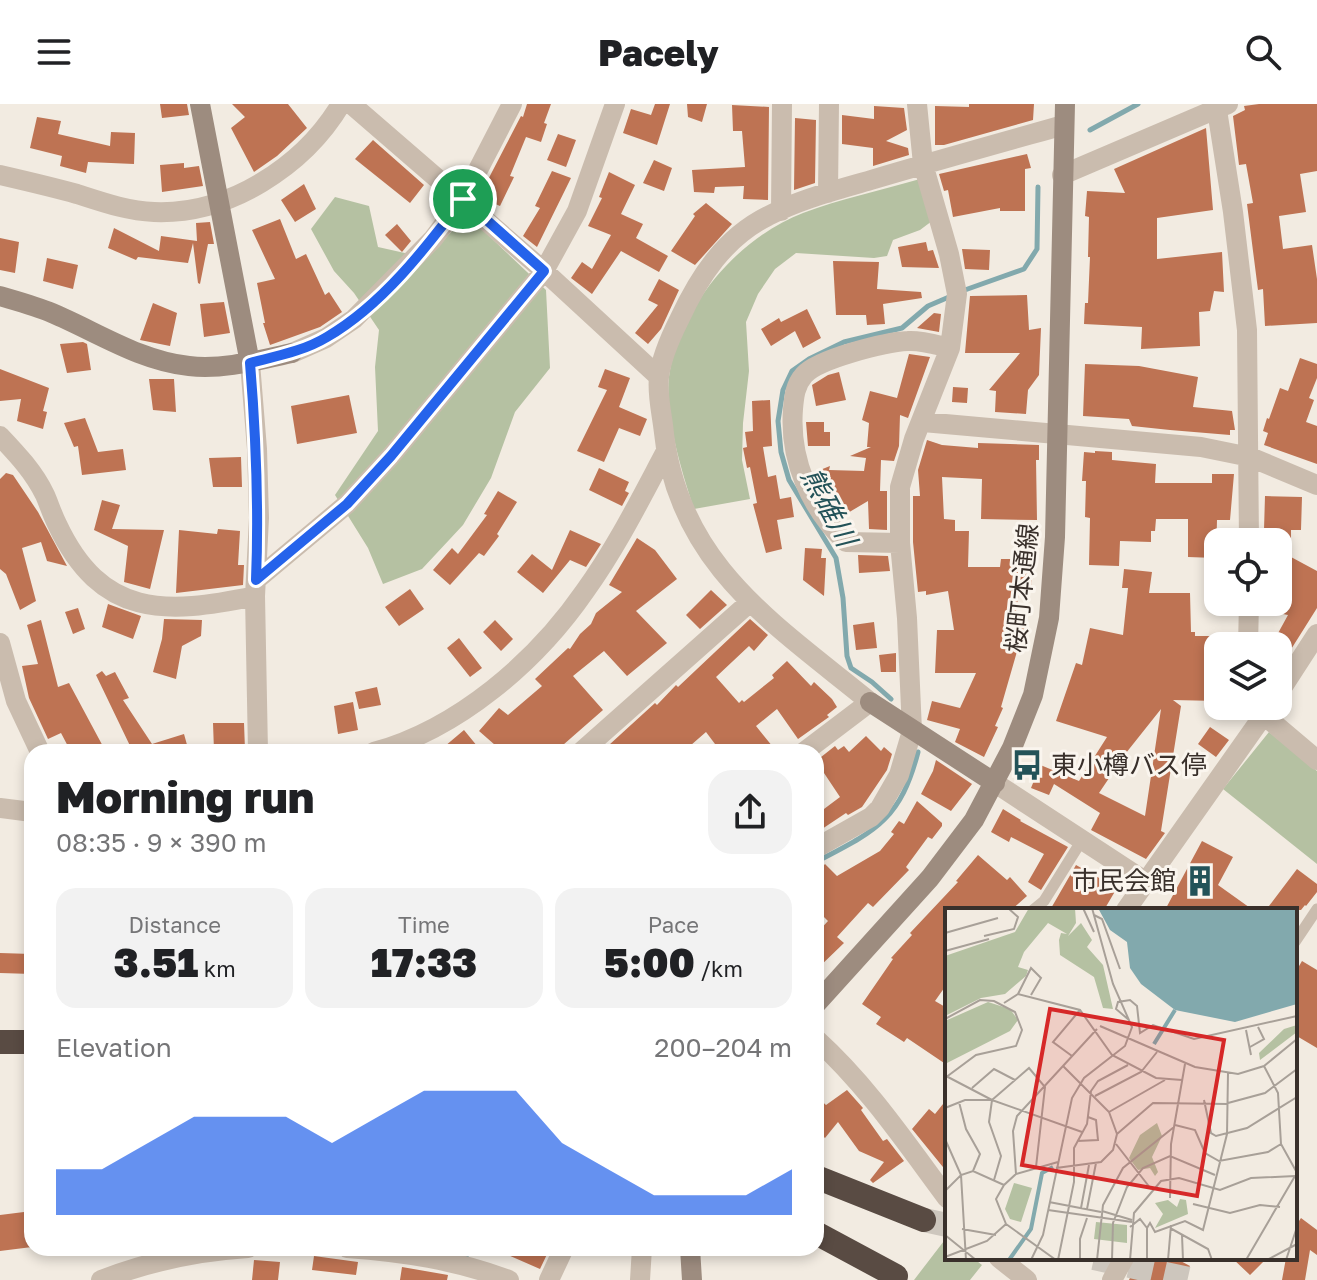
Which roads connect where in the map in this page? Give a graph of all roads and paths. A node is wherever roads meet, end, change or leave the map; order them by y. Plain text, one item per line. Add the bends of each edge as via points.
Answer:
1 (200, 104) edge
2 (341, 104) edge
3 (351, 104) edge
4 (512, 104) edge
5 (615, 104) edge
6 (782, 104) edge
7 (829, 104) edge
8 (917, 104) edge
9 (1065, 104) edge
10 (1222, 107) edge
11 (1064, 125) junction
12 (923, 164) junction
13 (0, 175) edge
14 (1062, 175) junction
15 (828, 193) junction
16 (463, 199) junction
17 (219, 202) junction
18 (781, 211) junction
19 (544, 271) junction
20 (0, 296) edge
21 (950, 348) junction
22 (250, 363) junction
23 (659, 377) junction
24 (923, 422) junction
25 (1057, 433) junction
26 (0, 436) edge
27 (665, 453) junction
28 (1250, 457) junction
29 (1317, 485) edge
30 (1249, 528) edge
31 (900, 543) junction
32 (255, 588) junction
33 (749, 603) junction
34 (1317, 634) edge
35 (0, 643) edge
36 (1292, 672) edge
37 (870, 702) junction
38 (1255, 720) edge
39 (1274, 720) edge
40 (912, 731) junction
41 (36, 744) edge
42 (258, 744) edge
43 (393, 744) edge
44 (590, 744) edge
45 (815, 744) edge
46 (1317, 760) edge
47 (995, 783) junction
48 (0, 808) edge
49 (24, 811) edge
50 (1082, 840) junction
51 (824, 843) edge
52 (1145, 881) junction
53 (1044, 905) edge
54 (1127, 908) edge
55 (1317, 909) edge
56 (1297, 939) edge
57 (824, 995) edge
58 (0, 1042) edge
59 (24, 1042) edge
60 (824, 1048) edge
61 (824, 1180) edge
62 (945, 1194) edge
63 (924, 1220) tunnel mouth
64 (824, 1237) edge
65 (184, 1256) edge
66 (421, 1256) edge
67 (560, 1256) edge
68 (642, 1256) edge
69 (690, 1256) edge
70 (1002, 1260) edge
71 (1123, 1260) edge
72 (896, 1276) dead end
73 (101, 1280) edge
74 (509, 1280) edge
75 (549, 1280) edge
76 (640, 1280) edge
77 (692, 1280) edge
78 (1027, 1280) edge
79 (1112, 1280) edge

1 - 17 street
2 - 17 street via 311,145 282,169
3 - 16 street
4 - 16 street
5 - 19 street via 577,211
6 - 18 street
7 - 15 street
8 - 12 street
9 - 11 street, 桜町本通線
10 - 14 street
10 - 28 street via 1247,330
11 - 12 street
11 - 14 street, 桜町本通線
12 - 15 street
12 - 21 street via 957,294
13 - 17 street via 155,212
14 - 25 street, 桜町本通線
15 - 18 street
16 - 19 street
16 - 22 street via 433,239 354,319 292,353
17 - 22 street
18 - 23 street via 745,230 710,265 674,330
19 - 23 street
19 - 32 street via 391,456
20 - 22 street via 170,364
21 - 24 street
21 - 31 street via 909,340 860,350 805,373 796,386 796,456 805,484 832,528 846,542
22 - 32 street via 258,462
23 - 27 street
24 - 25 street
24 - 31 street via 900,487
25 - 28 street
25 - 47 street, 桜町本通線 via 1054,550 1042,660 1025,718
26 - 32 street via 25,462 95,582 123,597 165,608 203,607
27 - 33 street via 674,488 698,538
27 - 43 street via 585,593 542,645 491,690 437,726
28 - 29 street
28 - 30 street
31 - 40 street
32 - 42 street
33 - 37 street
33 - 44 street
34 - 36 street
35 - 41 street via 16,701
37 - 40 street
37 - 45 street
38 - 52 street
39 - 46 street
40 - 47 street
40 - 51 street via 899,775 880,808
47 - 50 street
47 - 57 street, 桜町本通線 via 930,878
48 - 49 street
50 - 52 street
50 - 53 lane
52 - 54 street
55 - 56 lane
58 - 59 highway
60 - 62 street via 879,1107
61 - 63 highway
64 - 72 highway
65 - 73 street
66 - 74 street
67 - 75 street
68 - 76 street
69 - 77 street
70 - 78 street
71 - 79 street

